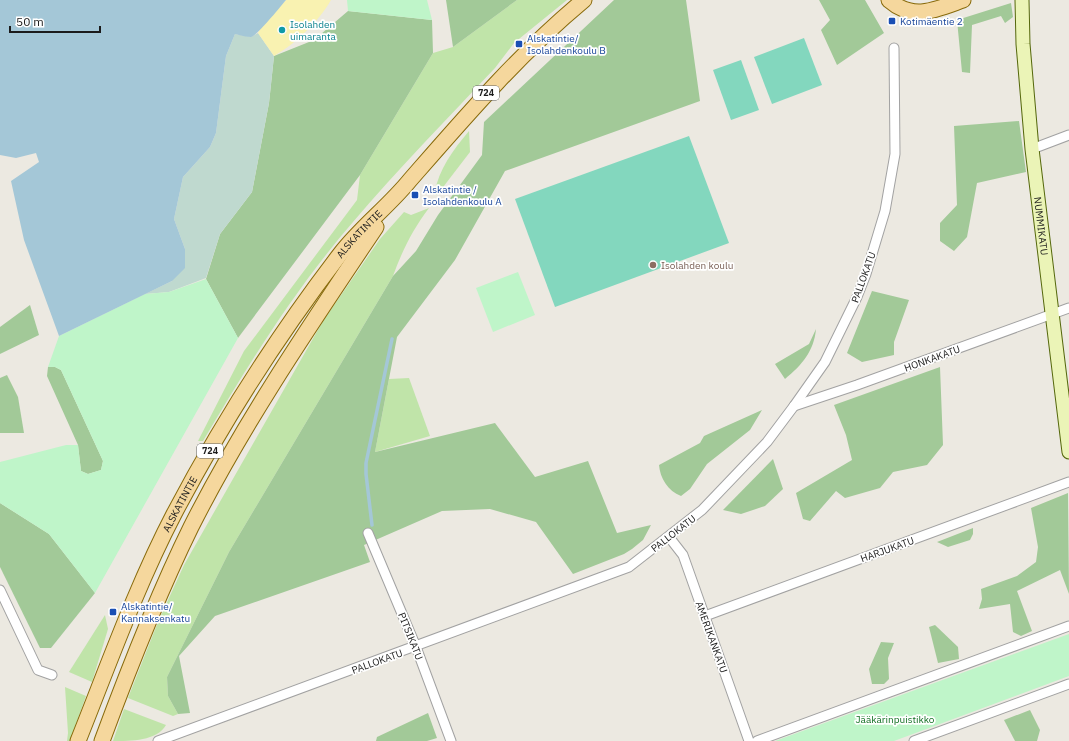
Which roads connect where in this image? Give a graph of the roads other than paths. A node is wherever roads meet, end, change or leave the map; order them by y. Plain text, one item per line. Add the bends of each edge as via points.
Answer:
1 (584, 0) edge
2 (889, 0) edge
3 (962, 0) edge
4 (1022, 0) edge
5 (894, 48) dead end
6 (1069, 135) edge
7 (1032, 150) junction
8 (397, 196) junction
9 (1069, 308) edge
10 (1052, 314) junction
11 (794, 406) junction
12 (1069, 452) edge
13 (1069, 482) edge
14 (368, 533) dead end
15 (669, 537) junction
16 (0, 590) edge
17 (705, 616) junction
18 (1069, 626) edge
19 (416, 647) junction
20 (52, 675) dead end
21 (1069, 684) edge
22 (78, 741) edge
23 (102, 741) edge
24 (158, 741) edge
25 (451, 741) edge
26 (750, 741) edge
27 (757, 741) edge
28 (914, 741) edge

1 - 8 main road, ALSKATINTIE / 724 via 492,86
2 - 3 main road via 900,10 916,13 939,9
4 - 7 street, NUMMIKATU
5 - 11 street, PALLOKATU via 895,154 885,211 866,274 843,328 825,362
6 - 7 street
7 - 10 street, NUMMIKATU
8 - 22 main road, ALSKATINTIE / 724 via 343,251 290,323 236,404 174,516 130,612
8 - 23 main road, ALSKATINTIE / 724 via 254,414 192,526 151,617
9 - 10 street, HONKAKATU
10 - 11 street, HONKAKATU via 857,386
10 - 12 street, NUMMIKATU
11 - 15 street, PALLOKATU via 767,442 738,473 702,510
13 - 17 street, HARJUKATU
14 - 19 street, PITSIKATU
15 - 17 street, AMERIKANKATU via 683,555
15 - 19 street, PALLOKATU via 629,567
16 - 20 street via 38,670
17 - 26 street, AMERIKANKATU
18 - 27 street
19 - 24 street, PALLOKATU
19 - 25 street, PITSIKATU
21 - 28 street

